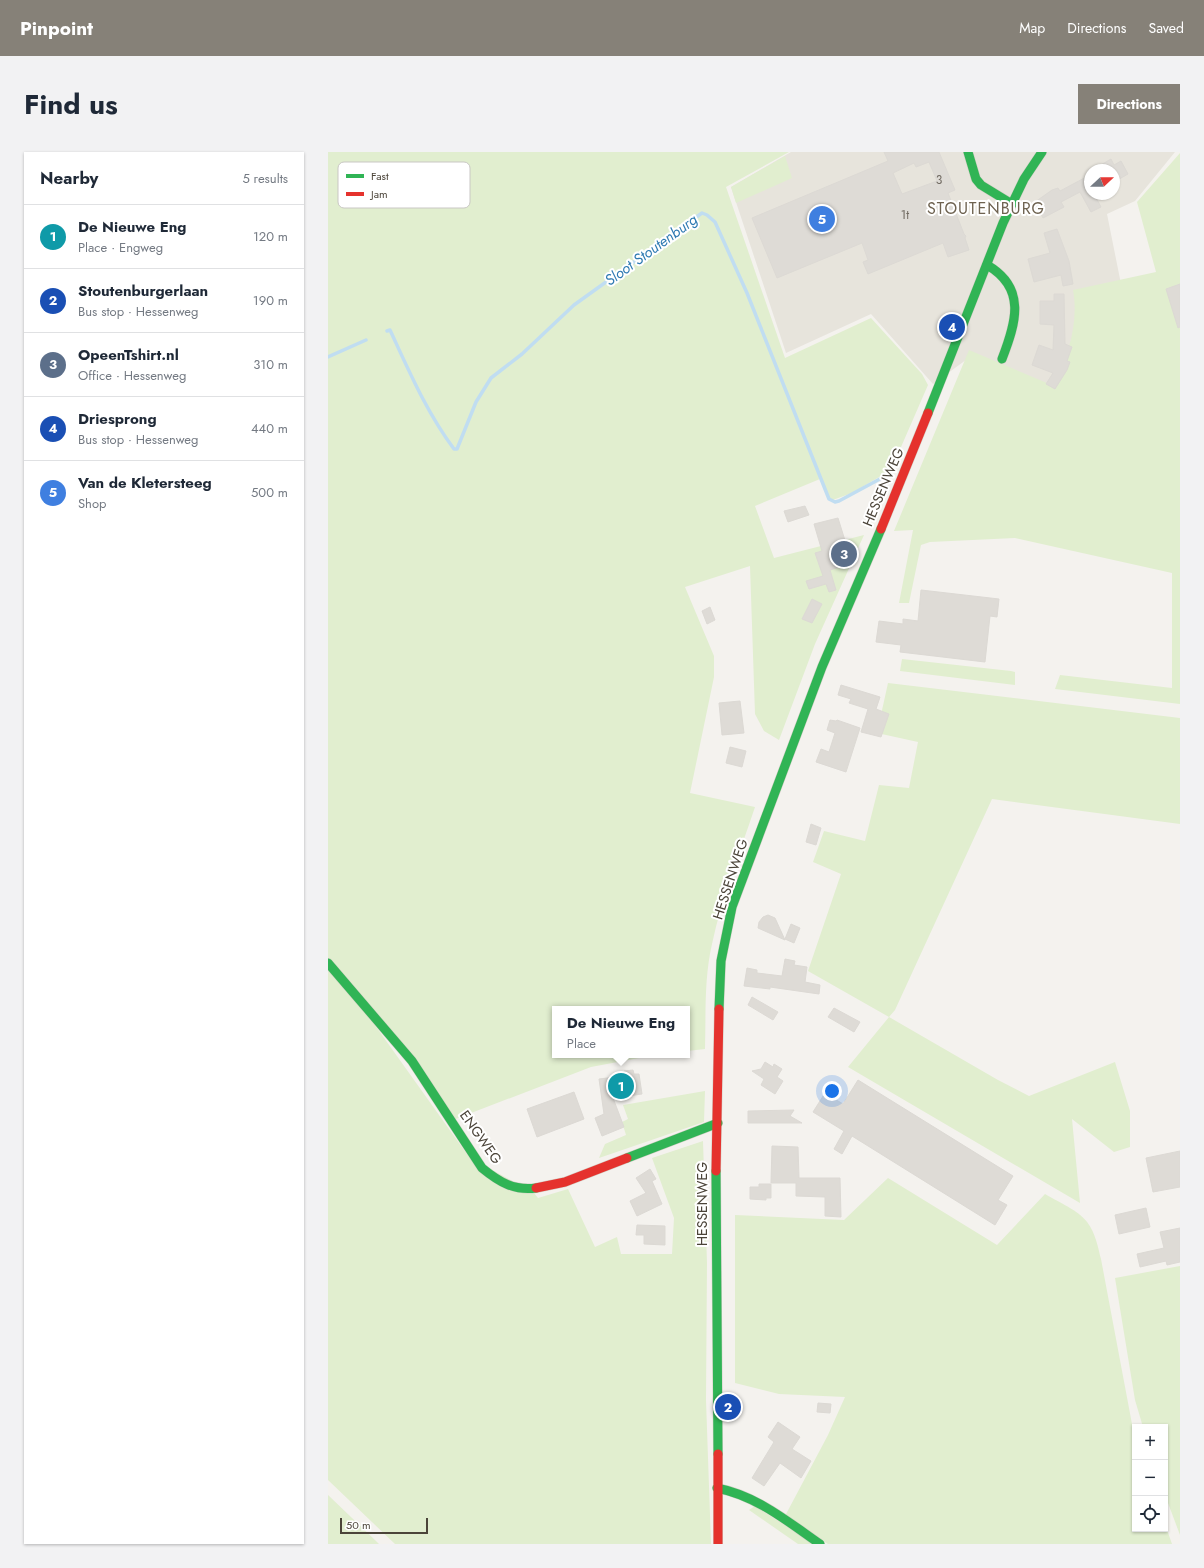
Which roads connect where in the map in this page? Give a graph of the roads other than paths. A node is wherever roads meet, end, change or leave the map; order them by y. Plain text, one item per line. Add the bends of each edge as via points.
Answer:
1 (968, 152) edge
2 (1042, 152) edge
3 (1012, 204) junction
4 (987, 265) junction
5 (1002, 359) dead end
6 (328, 963) edge
7 (718, 1123) junction
8 (717, 1488) junction
9 (718, 1544) edge
10 (820, 1544) edge

1 - 3 street via 976,179 981,185
2 - 3 street, HESSENWEG via 1024,179
3 - 4 street, HESSENWEG
4 - 5 street via 998,270 1010,285 1013,294 1015,320
4 - 7 street, HESSENWEG via 908,465 822,666 732,907 721,961
6 - 7 street, ENGWEG via 412,1061 482,1168 497,1181 516,1189 539,1188 565,1182
7 - 8 street, HESSENWEG
8 - 9 street, HESSENWEG
8 - 10 street via 728,1489 751,1498

